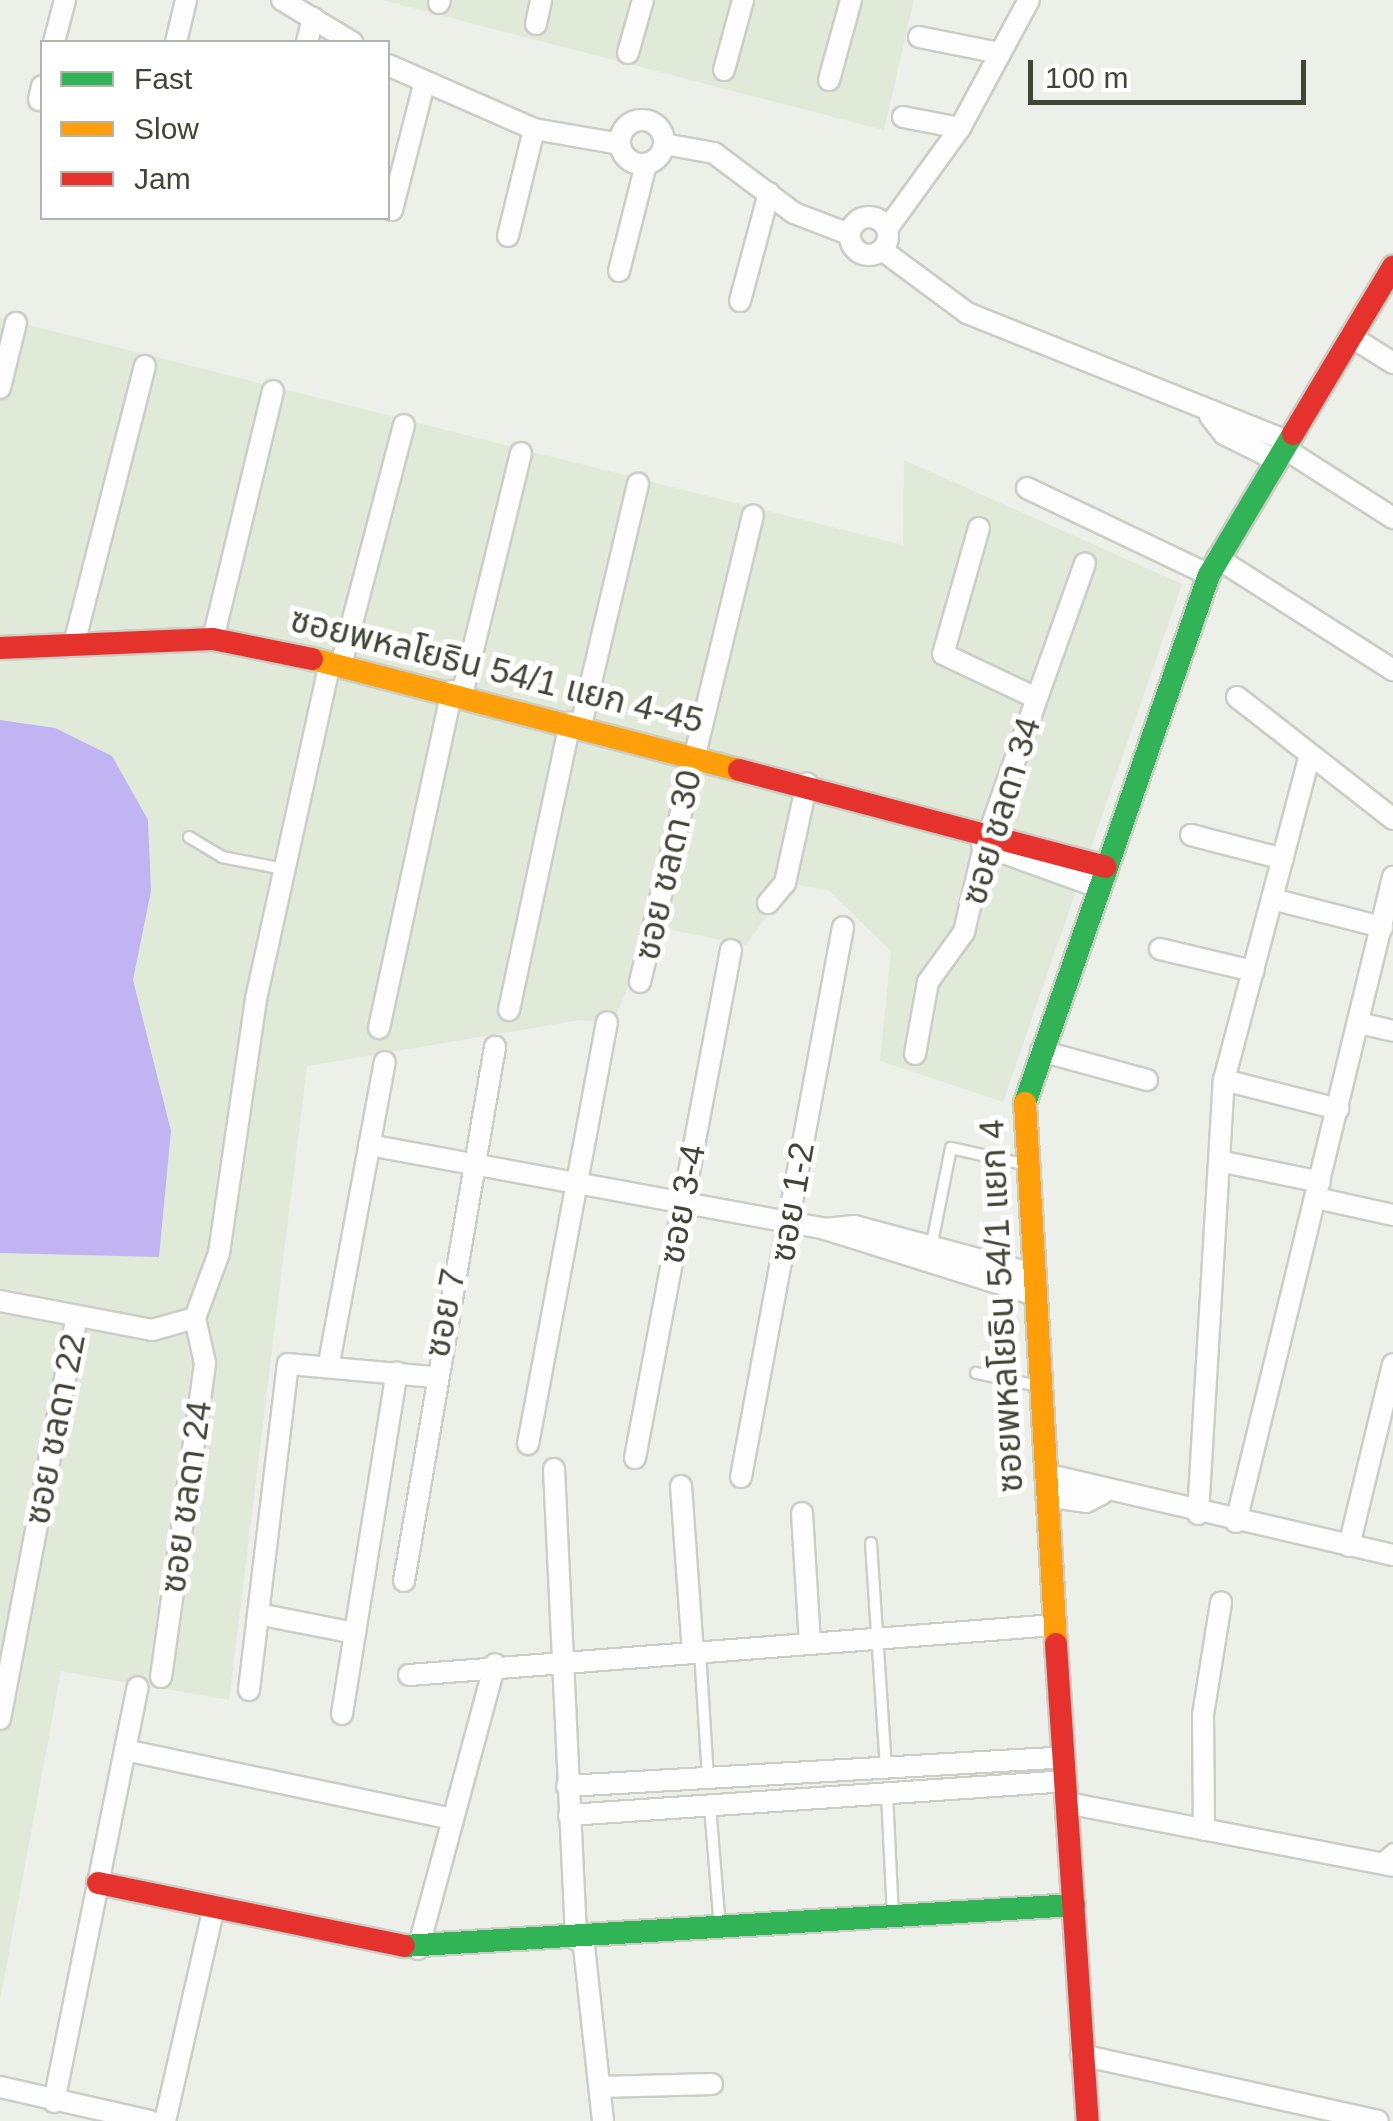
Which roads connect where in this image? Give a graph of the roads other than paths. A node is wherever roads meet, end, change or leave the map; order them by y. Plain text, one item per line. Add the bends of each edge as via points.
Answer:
1 (65, 0) edge
2 (186, 0) edge
3 (282, 0) edge
4 (541, 0) edge
5 (643, 0) edge
6 (743, 0) edge
7 (851, 0) edge
8 (1029, 0) edge
9 (313, 18) junction
10 (536, 24) dead end
11 (920, 36) dead end
12 (55, 40) edge
13 (176, 40) edge
14 (308, 40) edge
15 (349, 40) edge
16 (628, 53) dead end
17 (999, 53) junction
18 (390, 67) edge
19 (724, 70) dead end
20 (829, 80) dead end
21 (423, 88) junction
22 (902, 116) dead end
23 (960, 128) junction
24 (534, 129) junction
25 (620, 144) junction
26 (664, 144) junction
27 (646, 164) junction
28 (770, 193) junction
29 (392, 210) dead end
30 (887, 229) junction
31 (849, 234) junction
32 (508, 236) dead end
33 (882, 250) junction
34 (1393, 267) edge
35 (619, 270) dead end
36 (740, 301) dead end
37 (16, 323) dead end
38 (1350, 336) junction
39 (1393, 363) edge
40 (144, 366) dead end
41 (0, 388) edge
42 (272, 391) dead end
43 (404, 424) dead end
44 (1280, 448) junction
45 (520, 453) dead end
46 (638, 484) dead end
47 (1028, 488) dead end
48 (753, 516) dead end
49 (1393, 518) edge
50 (979, 528) dead end
51 (1085, 563) dead end
52 (1213, 567) junction
53 (213, 639) junction
54 (74, 644) junction
55 (0, 648) edge
56 (336, 664) junction
57 (1393, 670) edge
58 (457, 693) junction
59 (1036, 698) junction
60 (1237, 698) dead end
61 (575, 724) junction
62 (694, 752) junction
63 (1309, 759) junction
64 (807, 784) junction
65 (1393, 819) edge
66 (1192, 835) dead end
67 (189, 836) dead end
68 (981, 837) junction
69 (1283, 858) junction
70 (285, 869) junction
71 (1101, 877) junction
72 (1393, 877) edge
73 (1272, 899) junction
74 (768, 903) dead end
75 (843, 927) dead end
76 (1382, 927) junction
77 (1160, 949) dead end
78 (730, 950) dead end
79 (1253, 971) junction
80 (640, 982) dead end
81 (510, 1010) dead end
82 (607, 1022) dead end
83 (1358, 1023) junction
84 (380, 1028) dead end
85 (1393, 1031) edge
86 (495, 1047) dead end
87 (1041, 1051) junction
88 (915, 1054) dead end
89 (385, 1062) dead end
90 (1146, 1080) dead end
91 (1224, 1080) junction
92 (1338, 1109) junction
93 (370, 1145) junction
94 (1219, 1161) junction
95 (474, 1163) junction
96 (1024, 1164) junction
97 (577, 1181) junction
98 (1318, 1190) junction
99 (682, 1202) junction
100 (1393, 1215) edge
101 (788, 1222) junction
102 (825, 1229) junction
103 (932, 1242) junction
104 (1032, 1284) junction
105 (0, 1301) edge
106 (77, 1316) junction
107 (195, 1318) junction
108 (329, 1363) junction
109 (1393, 1364) edge
110 (396, 1372) junction
111 (976, 1373) dead end
112 (433, 1378) junction
113 (1039, 1386) junction
114 (528, 1444) dead end
115 (635, 1458) dead end
116 (554, 1468) dead end
117 (742, 1477) dead end
118 (1046, 1485) junction
119 (682, 1486) dead end
120 (802, 1513) dead end
121 (1198, 1514) junction
122 (1236, 1522) junction
123 (871, 1543) dead end
124 (1348, 1546) junction
125 (1393, 1555) edge
126 (404, 1581) dead end
127 (1221, 1602) dead end
128 (258, 1614) junction
129 (1055, 1625) junction
130 (355, 1632) junction
131 (879, 1639) junction
132 (810, 1644) junction
133 (696, 1651) junction
134 (559, 1660) junction
135 (495, 1664) junction
136 (409, 1675) dead end
137 (160, 1677) dead end
138 (138, 1688) dead end
139 (249, 1690) dead end
140 (342, 1714) dead end
141 (0, 1718) edge
142 (126, 1750) junction
143 (1064, 1757) junction
144 (1008, 1760) junction
145 (886, 1768) junction
146 (806, 1772) junction
147 (708, 1778) junction
148 (1010, 1785) junction
149 (567, 1786) junction
150 (1066, 1792) junction
151 (887, 1794) junction
152 (808, 1799) junction
153 (710, 1805) junction
154 (569, 1815) junction
155 (454, 1819) junction
156 (1204, 1830) junction
157 (1393, 1850) edge
158 (1384, 1865) edge
159 (98, 1883) junction
160 (1074, 1906) junction
161 (214, 1907) junction
162 (893, 1918) junction
163 (720, 1929) junction
164 (580, 1938) junction
165 (418, 1949) junction
166 (1081, 2056) junction
167 (712, 2084) dead end
168 (0, 2087) edge
169 (602, 2087) junction
170 (54, 2102) junction
171 (1306, 2113) edge
172 (150, 2121) edge
173 (164, 2121) edge
174 (603, 2121) edge
175 (1088, 2121) edge
176 (1378, 2121) edge

1 - 12 street
2 - 13 street
3 - 9 street
4 - 10 street
5 - 16 street
6 - 19 street
7 - 20 street
8 - 17 street
9 - 14 street
9 - 15 street
11 - 17 street
17 - 23 street
18 - 21 street
21 - 24 street
21 - 29 street
22 - 23 street
23 - 30 street
24 - 25 street
24 - 32 street
25 - 26 street via 625,127 642,119 658,127
25 - 27 street
26 - 27 street
26 - 28 street via 714,153
27 - 35 street
28 - 31 street via 812,223
28 - 36 street
30 - 31 street via 866,217
30 - 33 street
31 - 33 street via 857,252
33 - 44 street via 967,312 1210,416 1224,434
34 - 38 street, ซอยพหลโยธิน 54/1 แยก 4
37 - 41 street
38 - 39 street
38 - 44 street, ซอยพหลโยธิน 54/1 แยก 4
40 - 54 street
42 - 53 street
43 - 56 street
44 - 49 street
44 - 52 street, ซอยพหลโยธิน 54/1 แยก 4
45 - 58 street
46 - 61 street
47 - 52 street
48 - 62 street, ซอย ชลดา 30
50 - 59 street via 943,654
51 - 59 street, ซอย ชลดา 34
52 - 57 street
52 - 71 street, ซอยพหลโยธิน 54/1 แยก 4
53 - 54 street, ซอยพหลโยธิน 54/1 แยก 4-45
53 - 56 street, ซอยพหลโยธิน 54/1 แยก 4-45
54 - 55 street, ซอยพหลโยธิน 54/1 แยก 4-45
56 - 58 street, ซอยพหลโยธิน 54/1 แยก 4-45
56 - 70 street
58 - 61 street, ซอยพหลโยธิน 54/1 แยก 4-45
58 - 84 street
59 - 68 street, ซอย ชลดา 34
60 - 63 street
61 - 62 street, ซอยพหลโยธิน 54/1 แยก 4-45
61 - 81 street
62 - 64 street, ซอยพหลโยธิน 54/1 แยก 4-45
62 - 80 street, ซอย ชลดา 30
63 - 65 street
63 - 69 street
64 - 68 street, ซอยพหลโยธิน 54/1 แยก 4-45
64 - 74 street via 785,883
66 - 69 street
67 - 70 lane via 222,857
68 - 71 street, ซอยพหลโยธิน 54/1 แยก 4-45
68 - 88 street, ซอย ชลดา 34 via 964,932 928,982
69 - 73 street
70 - 107 street via 219,1253
71 - 87 street, ซอยพหลโยธิน 54/1 แยก 4
72 - 76 street
73 - 76 street
73 - 79 street
75 - 101 street, ซอย 1-2
76 - 83 street
77 - 79 street
78 - 99 street, ซอย 3-4
79 - 91 street
82 - 97 street
83 - 85 street
83 - 92 street
86 - 95 street, ซอย 7
87 - 90 street
87 - 96 street, ซอยพหลโยธิน 54/1 แยก 4 via 1022,1115
89 - 93 street
91 - 92 street
91 - 94 street
92 - 98 street
93 - 95 street
93 - 108 street
94 - 98 street
94 - 121 street
95 - 97 street
95 - 112 street, ซอย 7
96 - 103 lane via 951,1148
96 - 104 street, ซอยพหลโยธิน 54/1 แยก 4
97 - 99 street
97 - 114 street
98 - 100 street
98 - 122 street
99 - 101 street
99 - 115 street, ซอย 3-4
101 - 102 street
101 - 117 street, ซอย 1-2
102 - 103 street
102 - 104 street
103 - 104 street
104 - 113 street, ซอยพหลโยธิน 54/1 แยก 4
105 - 106 street
106 - 107 street via 152,1330
106 - 141 street, ซอย ชลดา 22
107 - 137 street, ซอย ชลดา 24 via 205,1363
108 - 110 street
108 - 128 street via 288,1364
109 - 124 street
110 - 112 street
110 - 130 street
111 - 113 lane
112 - 126 street, ซอย 7
113 - 118 street, ซอยพหลโยธิน 54/1 แยก 4
116 - 134 street
118 - 121 street via 1086,1502 1102,1494
118 - 129 street, ซอยพหลโยธิน 54/1 แยก 4
119 - 133 street
120 - 132 street
121 - 122 street
122 - 124 street
123 - 131 lane
124 - 125 street
127 - 156 street via 1203,1714
128 - 130 street
128 - 139 street
129 - 131 street
129 - 143 street, ซอยพหลโยธิน 54/1 แยก 4
130 - 140 street
131 - 132 street
131 - 145 lane
132 - 133 street
133 - 134 street
133 - 147 lane
134 - 135 street
134 - 149 street
135 - 136 street
135 - 155 street
138 - 142 street
142 - 155 street
142 - 159 street
143 - 144 street
143 - 150 street, ซอยพหลโยธิน 54/1 แยก 4
144 - 145 street
144 - 148 street
145 - 146 street
146 - 147 street
146 - 152 street
147 - 149 street
148 - 150 street
148 - 151 street
149 - 154 street
150 - 156 street
150 - 160 street, ซอยพหลโยธิน 54/1 แยก 4
151 - 152 street
151 - 162 lane
152 - 153 street
153 - 154 street
153 - 163 lane
154 - 164 street
155 - 165 street
156 - 158 street
157 - 158 lane
159 - 161 street
159 - 170 street
160 - 162 street
160 - 166 street, ซอยพหลโยธิน 54/1 แยก 4
161 - 165 street
161 - 173 street
162 - 163 street
163 - 164 street
164 - 165 street
164 - 169 street
166 - 171 street
166 - 175 street, ซอยพหลโยธิน 54/1 แยก 4
167 - 169 street
168 - 170 street
169 - 174 street
170 - 172 street
171 - 176 street

